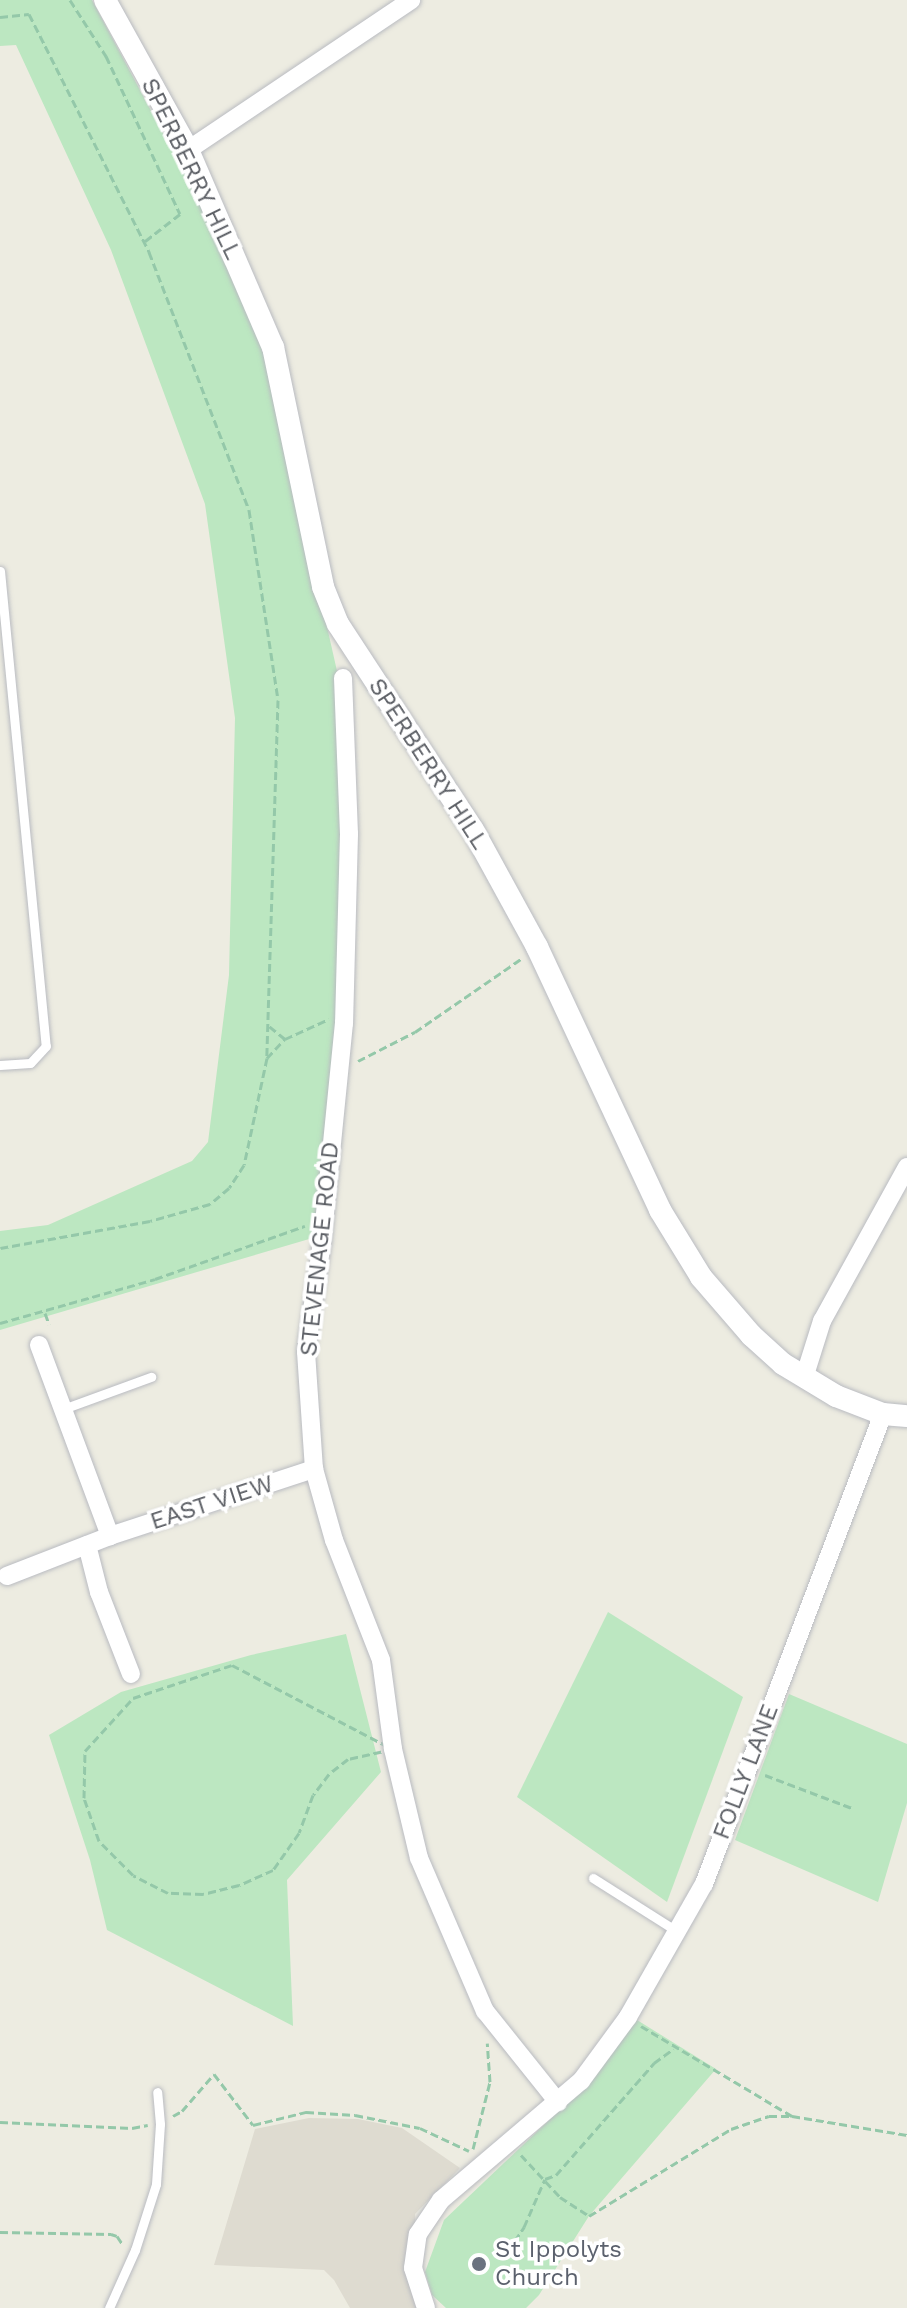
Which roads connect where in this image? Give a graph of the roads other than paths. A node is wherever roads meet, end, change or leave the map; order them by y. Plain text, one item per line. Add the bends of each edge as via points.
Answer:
1 (105, 0) edge
2 (411, 0) edge
3 (188, 150) junction
4 (0, 571) edge
5 (343, 678) dead end
6 (0, 1065) edge
7 (907, 1167) edge
8 (39, 1345) dead end
9 (151, 1377) dead end
10 (804, 1378) junction
11 (63, 1409) junction
12 (883, 1414) junction
13 (907, 1416) edge
14 (314, 1469) junction
15 (110, 1536) junction
16 (87, 1545) junction
17 (7, 1576) dead end
18 (131, 1674) dead end
19 (593, 1878) dead end
20 (678, 1932) junction
21 (157, 2092) dead end
22 (558, 2102) junction
23 (109, 2308) edge
24 (426, 2308) edge

1 - 3 street, SPERBERRY HILL
2 - 3 street
3 - 10 street, SPERBERRY HILL via 273,347 323,587 338,624 473,830 537,947 660,1210 701,1277 751,1335
4 - 6 lane via 46,1046 30,1063
5 - 14 street, STEVENAGE ROAD via 349,834 340,1070 306,1352
7 - 10 street via 822,1321
8 - 11 street
9 - 11 lane
10 - 12 street, SPERBERRY HILL
11 - 15 street
12 - 13 street, SPERBERRY HILL
12 - 20 street, FOLLY LANE via 704,1884
14 - 15 street, EAST VIEW
14 - 22 street, STEVENAGE ROAD via 334,1540 381,1660 393,1749 419,1858 485,2011
15 - 16 street, EAST VIEW
16 - 17 street, EAST VIEW
16 - 18 street
19 - 20 lane
20 - 22 street, FOLLY LANE via 628,2017 581,2081
21 - 23 lane via 156,2184
22 - 24 street, FOLLY LANE via 441,2200 418,2234 413,2268

